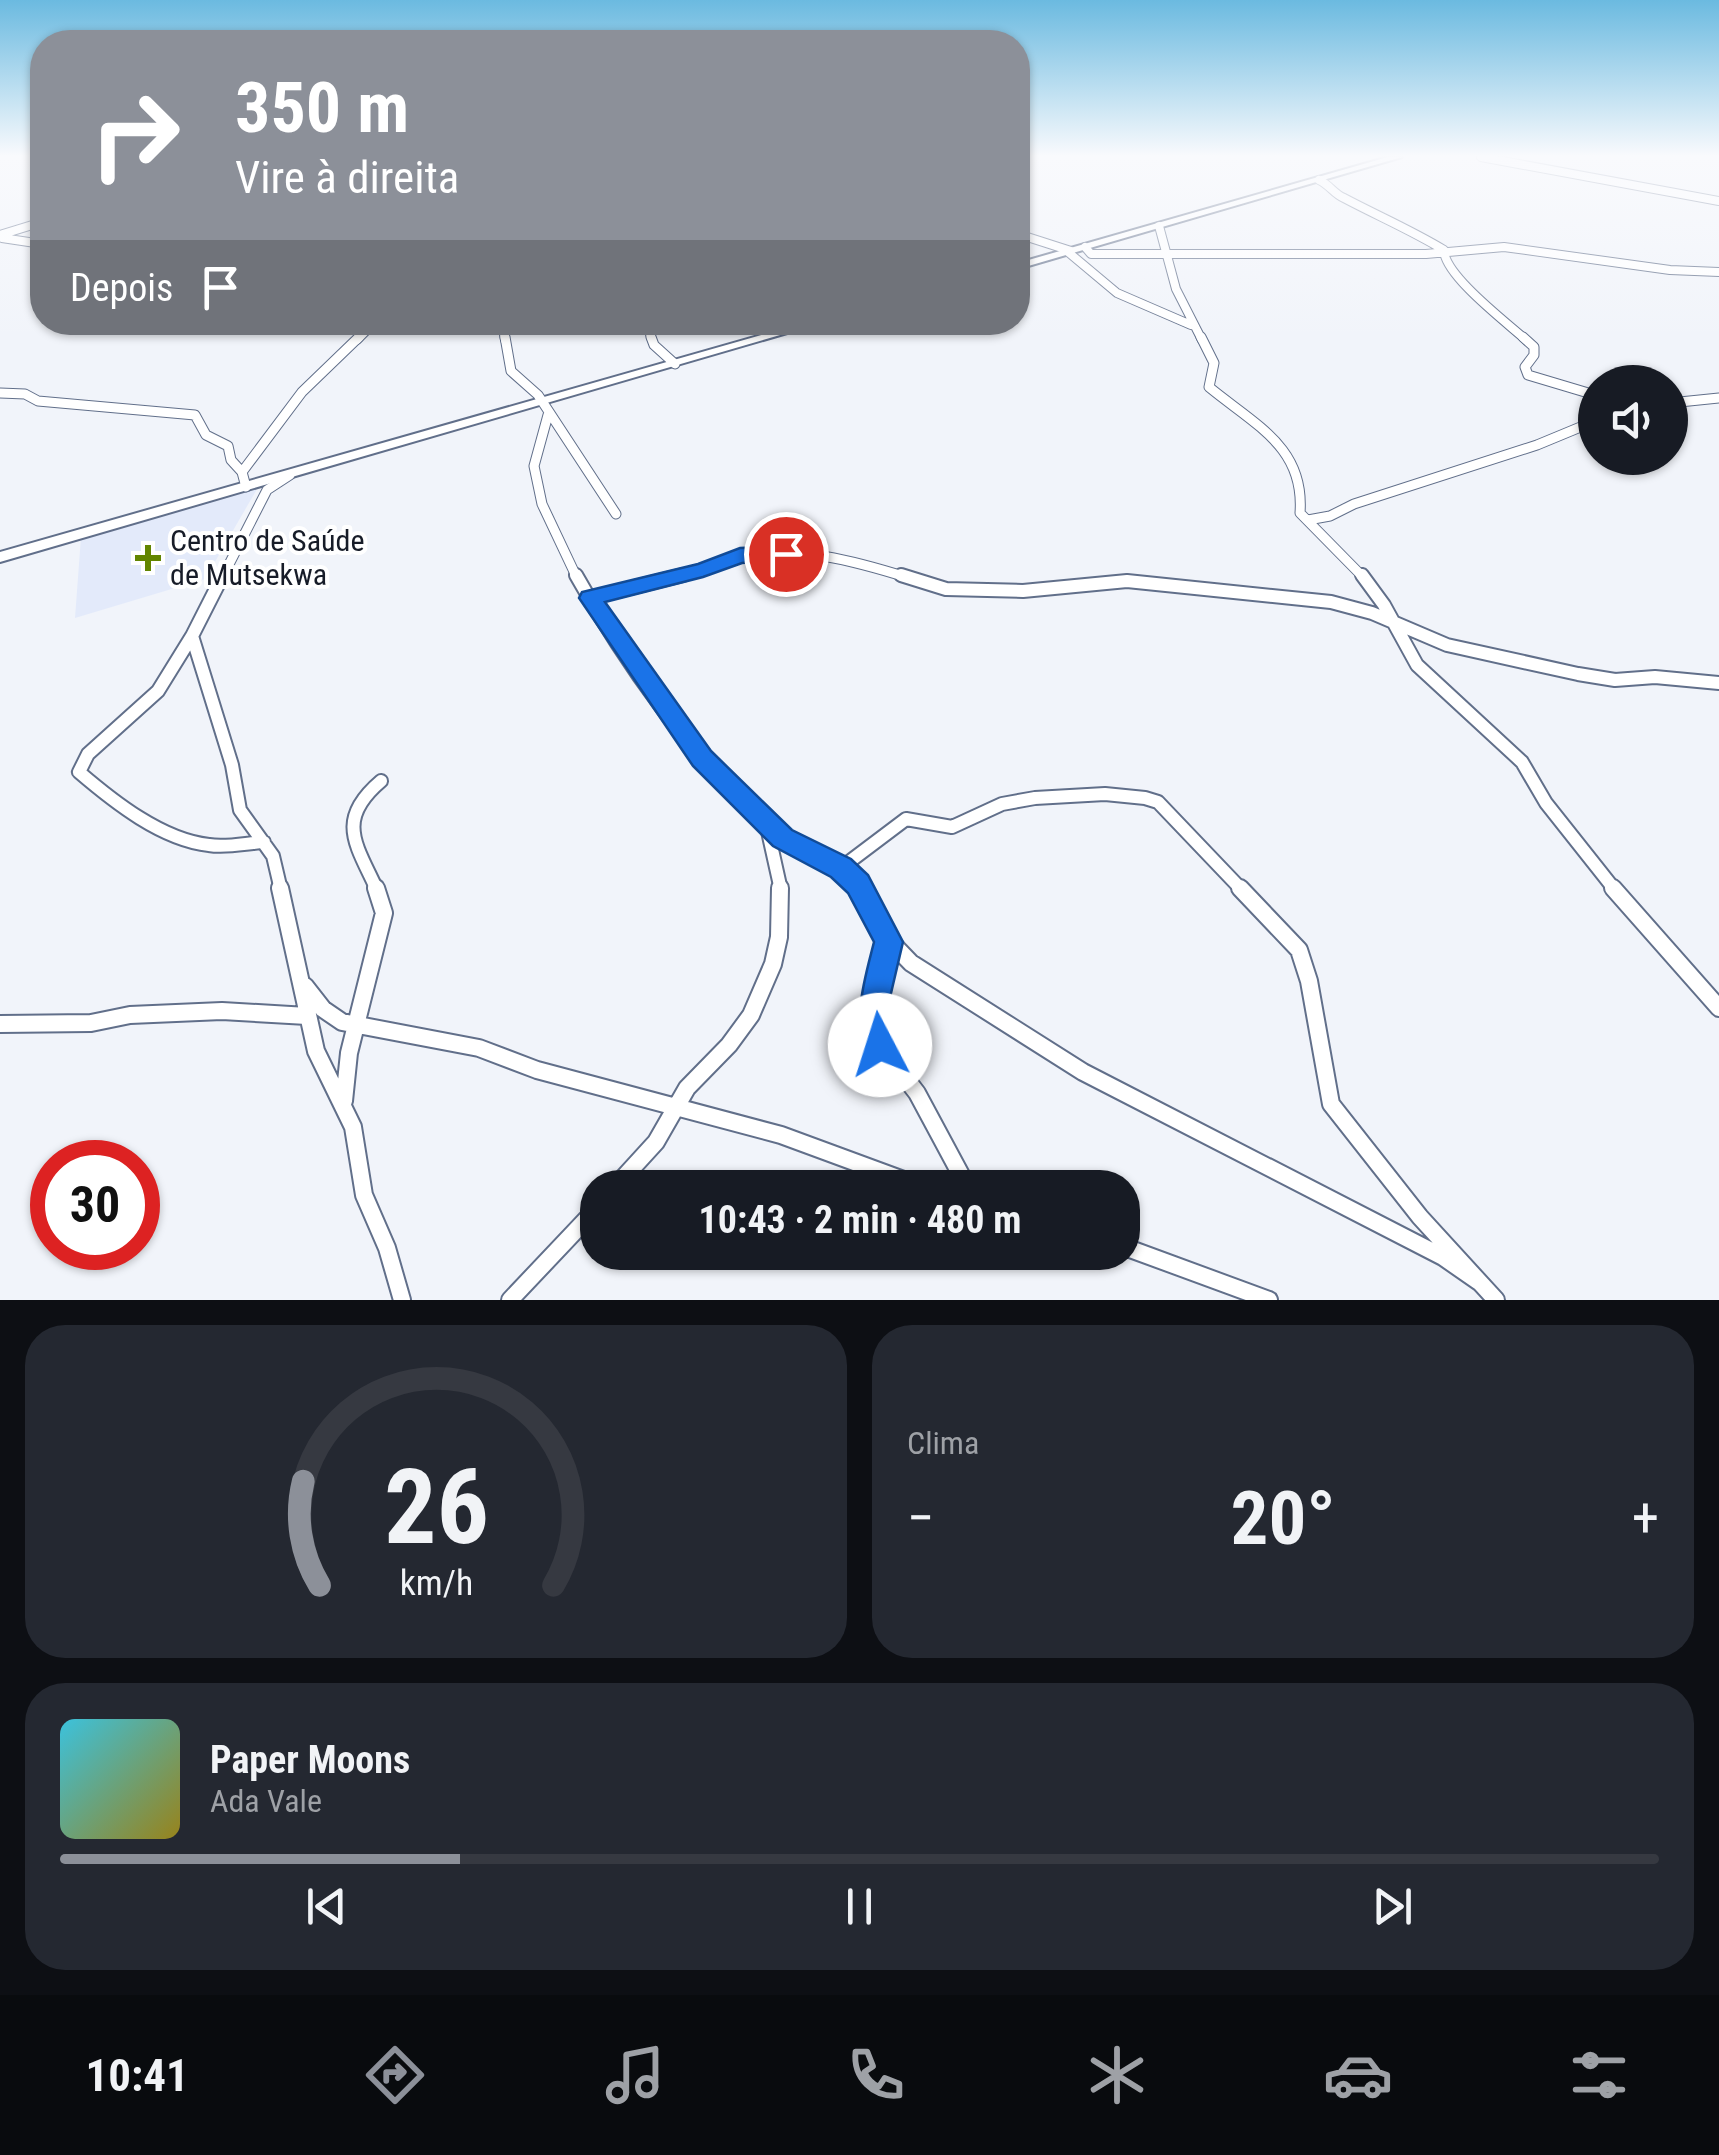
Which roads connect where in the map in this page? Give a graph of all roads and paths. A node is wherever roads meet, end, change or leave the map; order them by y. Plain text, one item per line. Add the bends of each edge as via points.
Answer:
1 (1188, 218) edge
2 (1389, 218) edge
3 (30, 226) edge
4 (1159, 226) junction
5 (0, 236) edge
6 (1030, 238) edge
7 (30, 242) edge
8 (1084, 247) junction
9 (1069, 251) junction
10 (1444, 253) junction
11 (1165, 254) junction
12 (1030, 262) edge
13 (1719, 272) edge
14 (1194, 326) junction
15 (361, 335) edge
16 (505, 335) edge
17 (651, 335) edge
18 (775, 335) edge
19 (674, 364) junction
20 (1578, 390) edge
21 (0, 393) edge
22 (1719, 398) edge
23 (1688, 402) edge
24 (542, 404) junction
25 (1578, 427) edge
26 (242, 472) junction
27 (256, 487) junction
28 (616, 514) dead end
29 (1308, 520) junction
30 (0, 557) edge
31 (590, 598) junction
32 (1394, 622) junction
33 (192, 636) junction
34 (1719, 683) edge
35 (381, 781) dead end
36 (766, 824) junction
37 (264, 842) junction
38 (841, 868) junction
39 (888, 942) junction
40 (301, 981) junction
41 (1719, 1008) edge
42 (307, 1016) junction
43 (0, 1024) edge
44 (355, 1024) junction
45 (343, 1105) junction
46 (676, 1105) junction
47 (630, 1170) edge
48 (876, 1170) edge
49 (958, 1170) edge
50 (580, 1226) edge
51 (1140, 1253) edge
52 (1478, 1282) junction
53 (402, 1300) edge
54 (510, 1300) edge
55 (1269, 1300) edge
56 (1496, 1300) edge

1 - 4 street
2 - 10 street
3 - 5 street
4 - 8 street
4 - 11 street
5 - 7 street
6 - 9 street
8 - 9 street
8 - 11 street via 1091,254
9 - 12 street
9 - 14 street via 1117,293
10 - 11 street
10 - 13 street via 1504,247
10 - 20 street via 1465,284 1536,349 1528,375
11 - 14 street
14 - 29 street via 1214,363 1209,387 1287,452 1302,484 1298,510
15 - 26 street via 302,392
16 - 24 street via 512,371
17 - 19 street
18 - 19 street
19 - 24 street
21 - 26 street via 195,415 206,435 228,446
22 - 23 street
24 - 27 street
24 - 28 street
24 - 31 street via 534,464 554,540
25 - 29 street
26 - 27 street
27 - 30 street
27 - 33 street
29 - 32 street via 1354,564
31 - 32 street via 740,556 786,554 849,559 946,589 1191,586 1331,602
31 - 36 street via 702,759
32 - 34 street via 1447,645 1595,677
32 - 41 street via 1417,666 1522,762 1598,871
33 - 37 street via 240,810
33 - 37 street via 158,692 88,754 78,772 189,840 212,846
35 - 44 street via 359,796 350,814 384,913
36 - 38 street
36 - 46 street via 782,898 771,979 734,1040
37 - 40 street via 273,856
38 - 39 street via 858,884
38 - 52 street via 906,819 959,826 997,806 1044,795 1140,795 1158,802 1299,950 1331,1104
39 - 49 street via 873,1006 880,1045 917,1093
39 - 52 street via 1083,1072 1443,1256
40 - 42 street
40 - 44 street via 320,1007
42 - 43 street via 222,1011 130,1015 91,1024
42 - 45 street
44 - 45 street
44 - 46 street via 482,1046 537,1070
45 - 53 street via 364,1195
46 - 47 street
46 - 48 street
50 - 54 street
51 - 55 street
52 - 56 street

